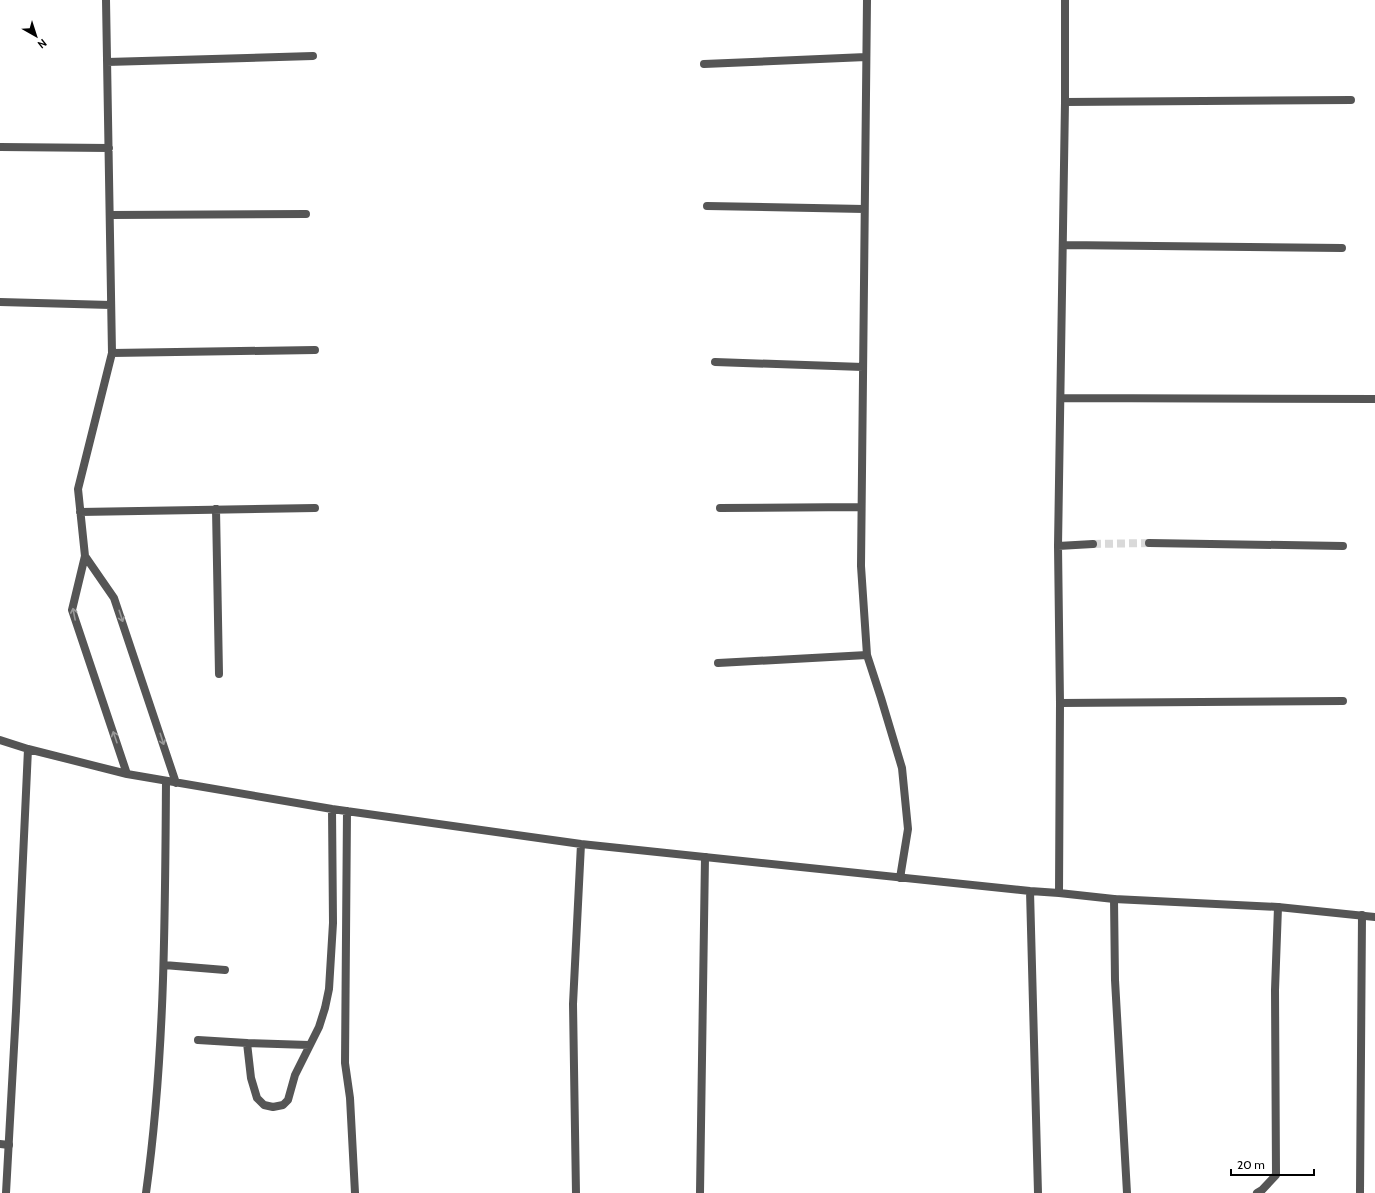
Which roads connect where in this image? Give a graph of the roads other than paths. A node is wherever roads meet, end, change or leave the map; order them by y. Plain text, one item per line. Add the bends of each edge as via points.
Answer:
1 (106, 0) edge
2 (867, 0) edge
3 (1065, 0) edge
4 (313, 56) dead end
5 (866, 57) junction
6 (107, 62) junction
7 (704, 64) dead end
8 (1351, 100) dead end
9 (1065, 102) junction
10 (0, 147) edge
11 (109, 148) junction
12 (707, 206) dead end
13 (864, 209) junction
14 (306, 214) dead end
15 (110, 215) junction
16 (1063, 245) junction
17 (1342, 248) dead end
18 (0, 302) edge
19 (111, 305) junction
20 (315, 350) dead end
21 (112, 353) junction
22 (714, 362) dead end
23 (863, 367) junction
24 (1061, 398) junction
25 (1375, 399) edge
26 (861, 507) junction
27 (315, 508) dead end
28 (720, 508) dead end
29 (216, 509) junction
30 (80, 512) junction
31 (1150, 543) tunnel mouth
32 (1092, 544) tunnel mouth
33 (1058, 546) junction
34 (1343, 546) dead end
35 (85, 556) junction
36 (867, 655) junction
37 (718, 663) dead end
38 (219, 674) dead end
39 (1343, 701) dead end
40 (1060, 703) junction
41 (0, 740) edge
42 (28, 749) junction
43 (127, 774) junction
44 (166, 781) junction
45 (176, 783) junction
46 (332, 809) junction
47 (347, 811) junction
48 (581, 844) junction
49 (705, 857) junction
50 (900, 878) junction
51 (1030, 891) junction
52 (1059, 893) junction
53 (1114, 899) junction
54 (1278, 907) junction
55 (1362, 915) junction
56 (1375, 916) edge
57 (164, 965) junction
58 (225, 970) dead end
59 (198, 1040) dead end
60 (248, 1043) junction
61 (309, 1045) junction
62 (0, 1144) edge
63 (9, 1145) junction
64 (6, 1193) edge
65 (146, 1193) edge
66 (355, 1193) edge
67 (576, 1193) edge
68 (700, 1193) edge
69 (1038, 1193) edge
70 (1127, 1193) edge
71 (1257, 1193) edge
72 (1360, 1193) edge

1 - 6 street
2 - 5 street
3 - 9 street
4 - 6 street
5 - 7 street
5 - 13 street
6 - 11 street
8 - 9 street
9 - 16 street
10 - 11 street
11 - 15 street
12 - 13 street
13 - 23 street
14 - 15 street
15 - 19 street
16 - 17 street
16 - 24 street
18 - 19 street
19 - 21 street
20 - 21 street
21 - 30 street via 78,489
22 - 23 street
23 - 26 street
24 - 25 street
24 - 33 street
26 - 28 street
26 - 36 street via 861,566
27 - 29 street
29 - 30 street
29 - 38 street
30 - 35 street
31 - 34 street
32 - 33 street
33 - 40 street
43 -> 35 street via 72,610
35 -> 45 street via 114,598
36 - 37 street
36 - 50 street via 902,768 908,829
39 - 40 street
40 - 52 street
41 - 42 street
42 - 43 street
42 - 63 street
43 - 44 street
44 - 45 street
44 - 57 street
45 - 46 street
46 - 47 street
46 - 61 street via 333,923 329,989 319,1027
47 - 48 street
47 - 66 street via 345,1063 350,1098
48 - 49 street
48 - 67 street via 573,1004
49 - 50 street
49 - 68 street
50 - 51 street
51 - 52 street
51 - 69 street
52 - 53 street
53 - 54 street
53 - 70 street via 1115,980
54 - 55 street
54 - 71 street via 1275,990 1276,1175
55 - 56 street
55 - 72 street
57 - 58 street
57 - 65 street via 159,1073
59 - 60 street
60 - 61 street
60 - 61 street via 251,1078 257,1098 264,1105 273,1107 284,1105 288,1100 295,1075
62 - 63 street
63 - 64 street

